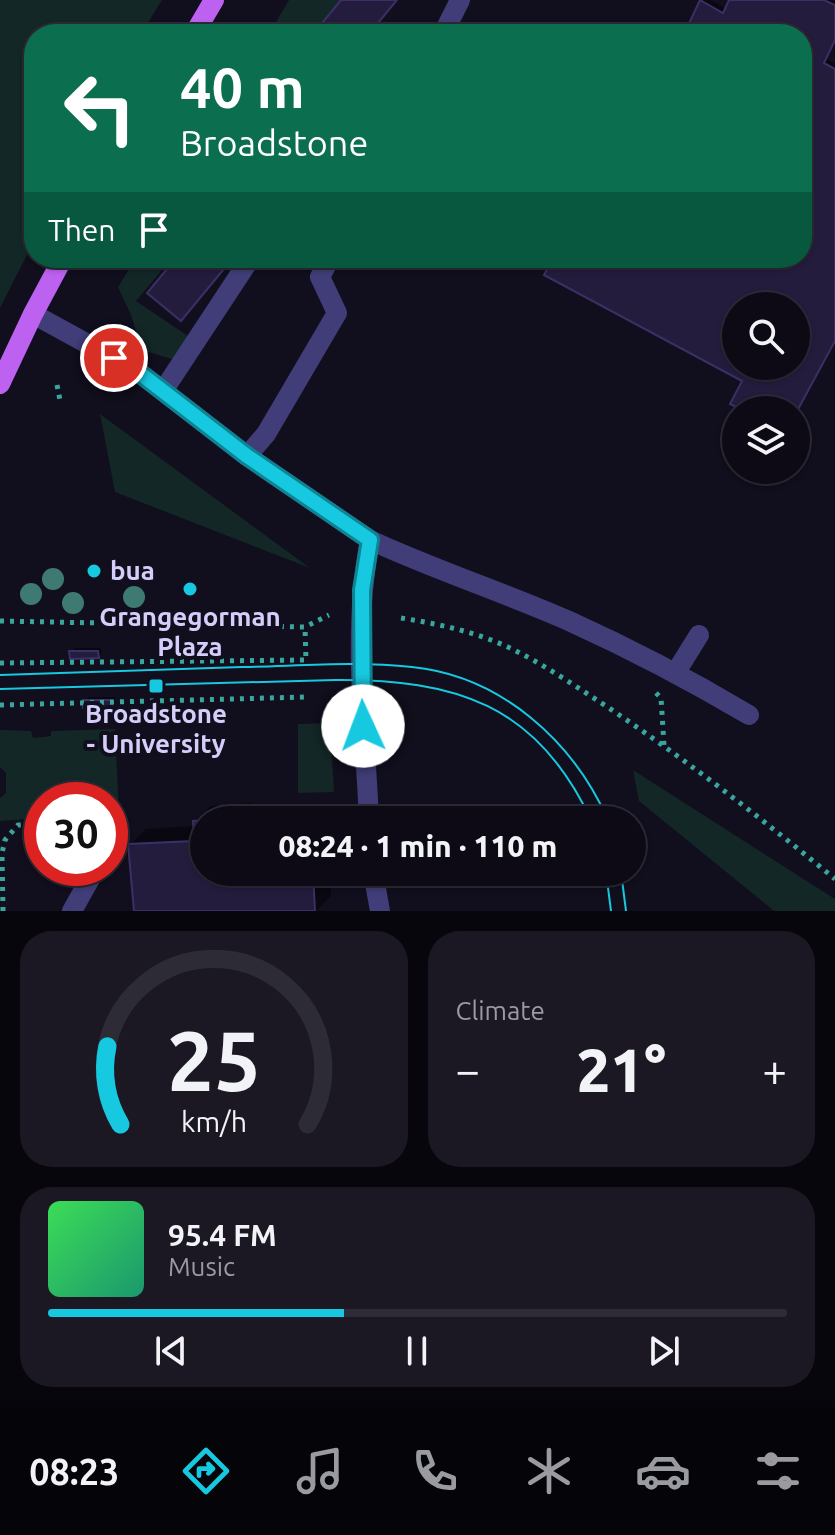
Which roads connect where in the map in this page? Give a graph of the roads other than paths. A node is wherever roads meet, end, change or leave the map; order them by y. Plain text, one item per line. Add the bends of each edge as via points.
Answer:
1 (214, 0) edge
2 (460, 0) edge
3 (200, 24) edge
4 (448, 24) edge
5 (58, 268) edge
6 (244, 268) edge
7 (325, 268) edge
8 (33, 314) junction
9 (0, 384) edge
10 (163, 391) junction
11 (247, 456) junction
12 (370, 540) junction
13 (699, 635) dead end
14 (676, 672) junction
15 (749, 715) dead end
16 (368, 806) edge
17 (86, 886) edge
18 (376, 886) edge
19 (72, 911) edge
20 (380, 911) edge

1 - 3 main road
2 - 4 street
5 - 8 main road
6 - 10 street
7 - 11 street via 320,277 337,313 266,434
8 - 9 main road
8 - 10 street
10 - 11 street
11 - 12 street
12 - 14 street via 566,620
12 - 16 street via 363,582 362,701
13 - 14 street
14 - 15 street
17 - 19 street
18 - 20 street

